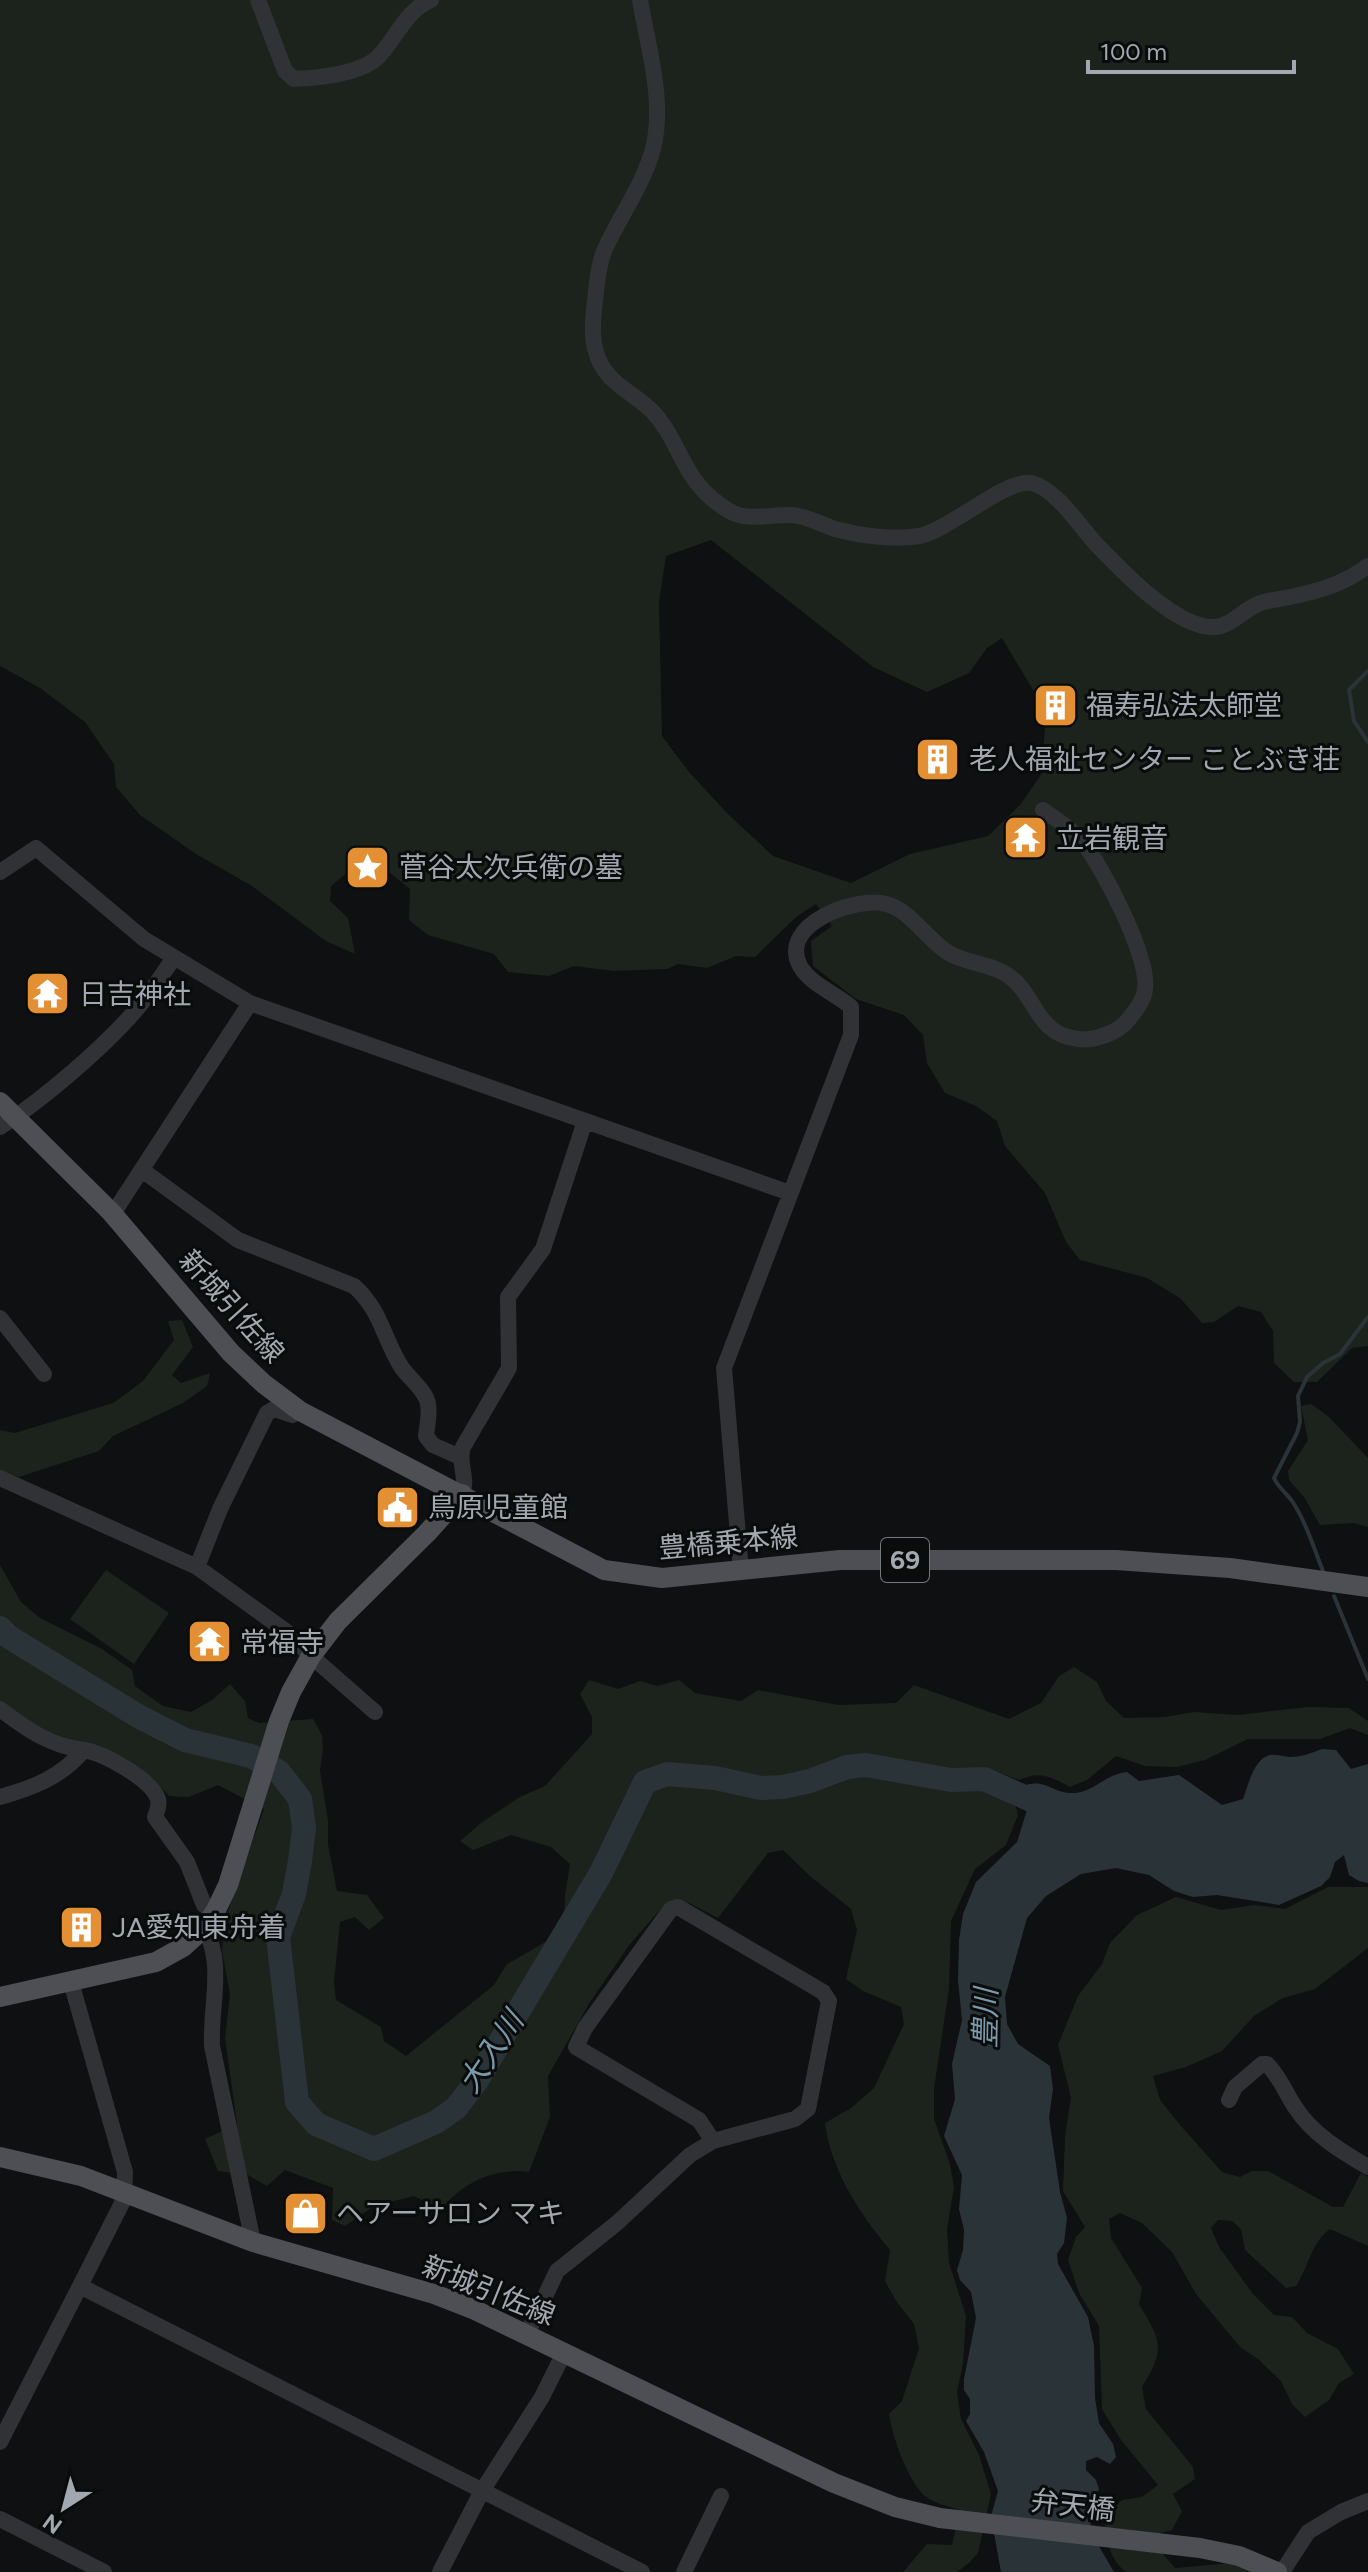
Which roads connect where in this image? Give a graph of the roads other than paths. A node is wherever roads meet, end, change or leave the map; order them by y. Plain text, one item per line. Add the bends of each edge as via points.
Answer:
1 (258, 0) edge
2 (431, 0) edge
3 (640, 0) edge
4 (1368, 566) edge
5 (1043, 810) dead end
6 (0, 872) edge
7 (174, 958) junction
8 (250, 1003) junction
9 (5, 1116) edge
10 (585, 1121) junction
11 (142, 1170) junction
12 (790, 1193) junction
13 (111, 1212) junction
14 (0, 1318) edge
15 (44, 1374) dead end
16 (300, 1411) junction
17 (460, 1457) junction
18 (0, 1478) edge
19 (462, 1494) junction
20 (197, 1567) junction
21 (741, 1571) junction
22 (1368, 1587) edge
23 (311, 1656) junction
24 (0, 1709) edge
25 (375, 1712) dead end
26 (84, 1750) junction
27 (0, 1797) edge
28 (209, 1920) junction
29 (71, 1982) junction
30 (0, 1997) edge
31 (1229, 2100) dead end
32 (713, 2141) junction
33 (0, 2157) edge
34 (1368, 2167) edge
35 (125, 2193) junction
36 (253, 2242) junction
37 (80, 2286) junction
38 (527, 2334) junction
39 (565, 2351) junction
40 (0, 2442) edge
41 (482, 2491) junction
42 (721, 2496) dead end
43 (1368, 2501) edge
44 (940, 2518) joint
45 (0, 2519) edge
46 (104, 2572) edge
47 (440, 2572) edge
48 (642, 2572) edge
49 (684, 2572) edge
50 (1280, 2572) edge

1 - 2 street via 285,71 294,79 327,77 371,62 416,7
3 - 4 street via 656,92 655,137 600,266 593,322 596,353 604,372 653,412 706,493 733,513 793,515 888,537 922,535 1015,485 1030,483 1066,508 1152,597 1185,620 1211,627 1258,604 1349,580
5 - 12 street via 1082,841 1119,904 1146,978 1139,1005 1123,1026 1080,1040 1044,1022 1011,977 946,952 886,903 866,902 812,922 795,951 800,965 812,981 851,1007 853,1021
6 - 7 street via 36,848
7 - 8 street
7 - 9 street via 114,1033
8 - 10 street
8 - 11 street
9 - 13 main road, 新城引佐線
10 - 12 street
10 - 17 street via 543,1249 508,1297 509,1368
11 - 13 street
11 - 17 street via 238,1240 354,1286 364,1295 400,1365 426,1397 426,1436
12 - 21 street via 724,1368
13 - 16 main road, 新城引佐線 via 231,1353
14 - 15 street
16 - 19 main road, 新城引佐線
16 - 20 street via 267,1413
17 - 19 street via 466,1485
18 - 20 street
19 - 21 main road, 豊橋乗本線 / 69 via 604,1570 662,1578
19 - 23 main road via 338,1621
20 - 23 street via 287,1632
21 - 22 main road, 豊橋乗本線 / 69 via 840,1560 1116,1560 1230,1568
23 - 25 street
23 - 28 main road via 279,1721 228,1885
24 - 26 street via 63,1748
26 - 27 street via 56,1776
26 - 28 street via 100,1753 157,1795 155,1817 187,1862
28 - 29 main road via 183,1947 156,1962
28 - 36 street via 215,1987 212,2046
29 - 30 main road
29 - 35 street via 125,2172
31 - 34 street via 1235,2087 1267,2064 1308,2124
32 - 32 street via 795,2119 808,2109 829,2001 823,1992 678,1907 671,1909 576,2047 699,2120
32 - 38 street via 566,2261 548,2286
33 - 35 main road, 新城引佐線 via 81,2176
35 - 36 main road, 新城引佐線
35 - 37 street
36 - 38 main road, 新城引佐線 via 434,2294
37 - 40 street
37 - 41 street
38 - 39 main road, 新城引佐線
39 - 41 street
39 - 44 main road, 新城引佐線 via 834,2483
41 - 47 street
41 - 48 street
42 - 49 street
43 - 50 street via 1308,2532
44 - 50 main road, 弁天橋 via 1200,2548
45 - 46 street

